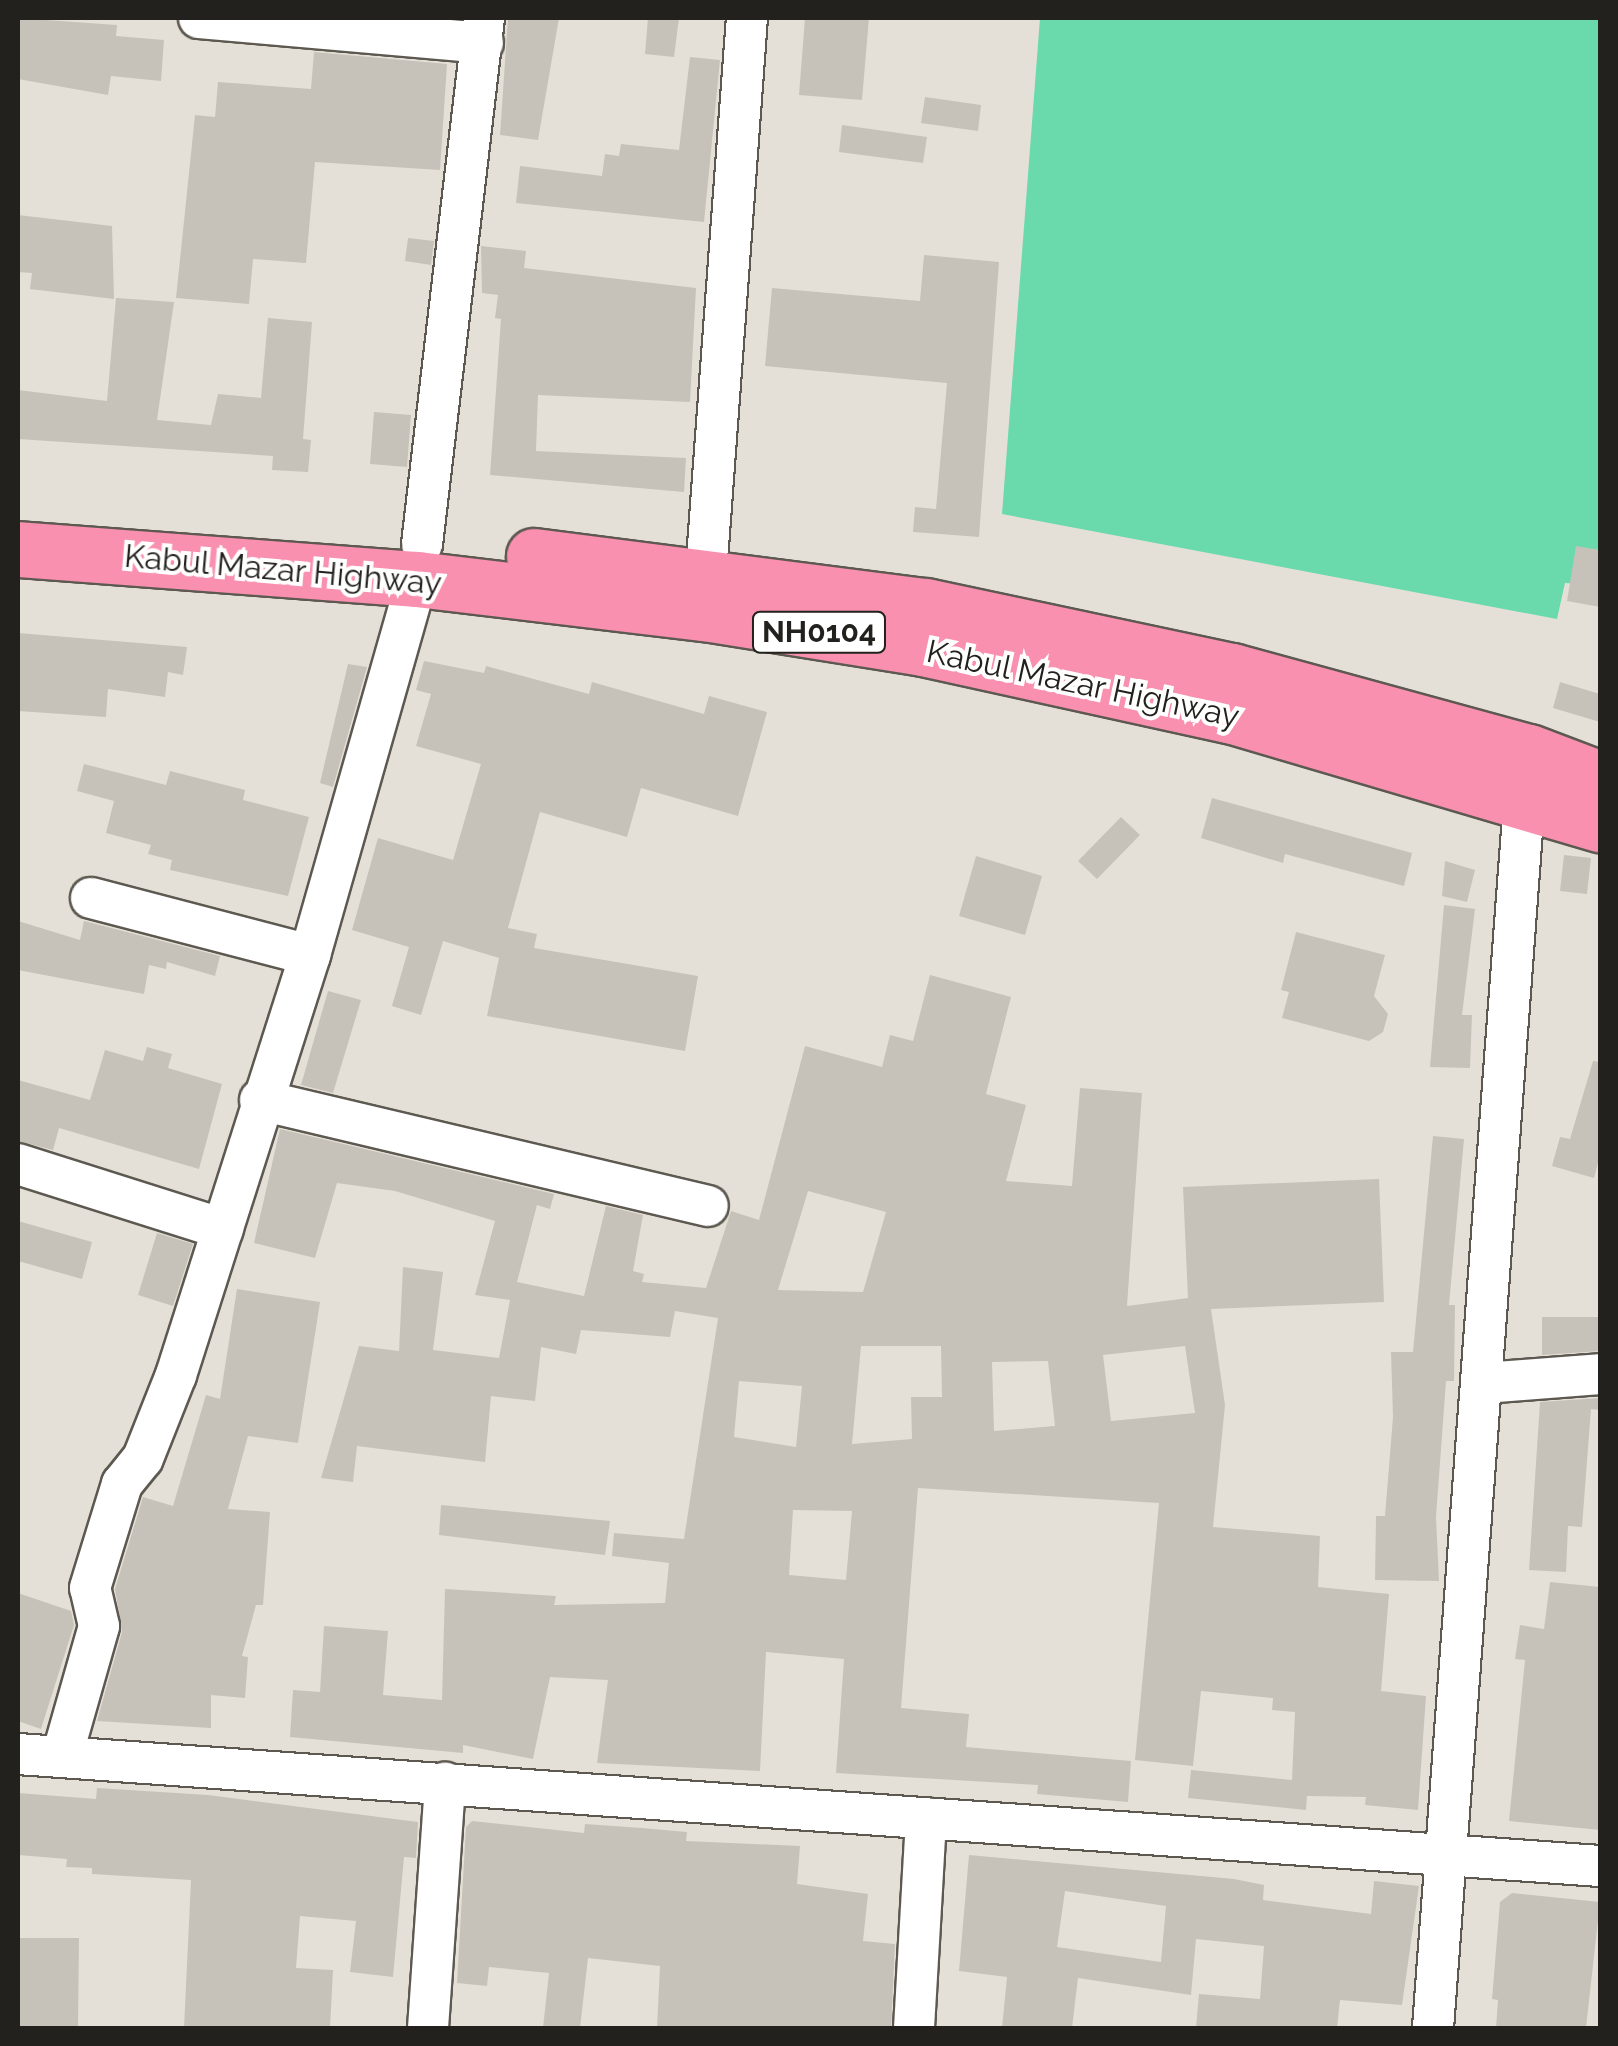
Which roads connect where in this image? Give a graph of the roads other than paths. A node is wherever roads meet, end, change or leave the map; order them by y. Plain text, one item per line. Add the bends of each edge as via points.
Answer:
1 (200, 18) edge
2 (748, 18) edge
3 (484, 30) edge
4 (18, 514) edge
5 (18, 549) edge
6 (419, 562) junction
7 (706, 572) junction
8 (1526, 775) junction
9 (1600, 779) edge
10 (1600, 824) edge
11 (91, 898) dead end
12 (310, 955) junction
13 (260, 1100) junction
14 (18, 1164) edge
15 (708, 1206) dead end
16 (223, 1229) junction
17 (1600, 1374) edge
18 (1484, 1383) junction
19 (18, 1754) edge
20 (62, 1756) junction
21 (445, 1783) junction
22 (926, 1818) junction
23 (1447, 1855) junction
24 (1600, 1866) edge
25 (428, 2028) edge
26 (914, 2028) edge
27 (1434, 2028) edge

1 - 3 street
2 - 7 street
3 - 6 street
4 - 6 highway, Kabul Mazar Highway / NH0104
5 - 6 highway, Kabul Mazar Highway / NH0104
6 - 7 highway, Kabul Mazar Highway / NH0104
6 - 8 highway, Kabul Mazar Highway / NH0104 via 924,648
6 - 12 street
7 - 8 highway, Kabul Mazar Highway / NH0104 via 926,606 1213,667
8 - 9 highway, Kabul Mazar Highway / NH0104
8 - 10 highway, Kabul Mazar Highway / NH0104
8 - 18 street
11 - 12 street
12 - 13 street
13 - 15 street
13 - 16 street
14 - 16 street
16 - 20 street via 176,1376 143,1458 122,1484 90,1588 98,1626
17 - 18 street
18 - 23 street
19 - 20 street
20 - 21 street
21 - 22 street
21 - 25 street
22 - 23 street
22 - 26 street
23 - 24 street
23 - 27 street

